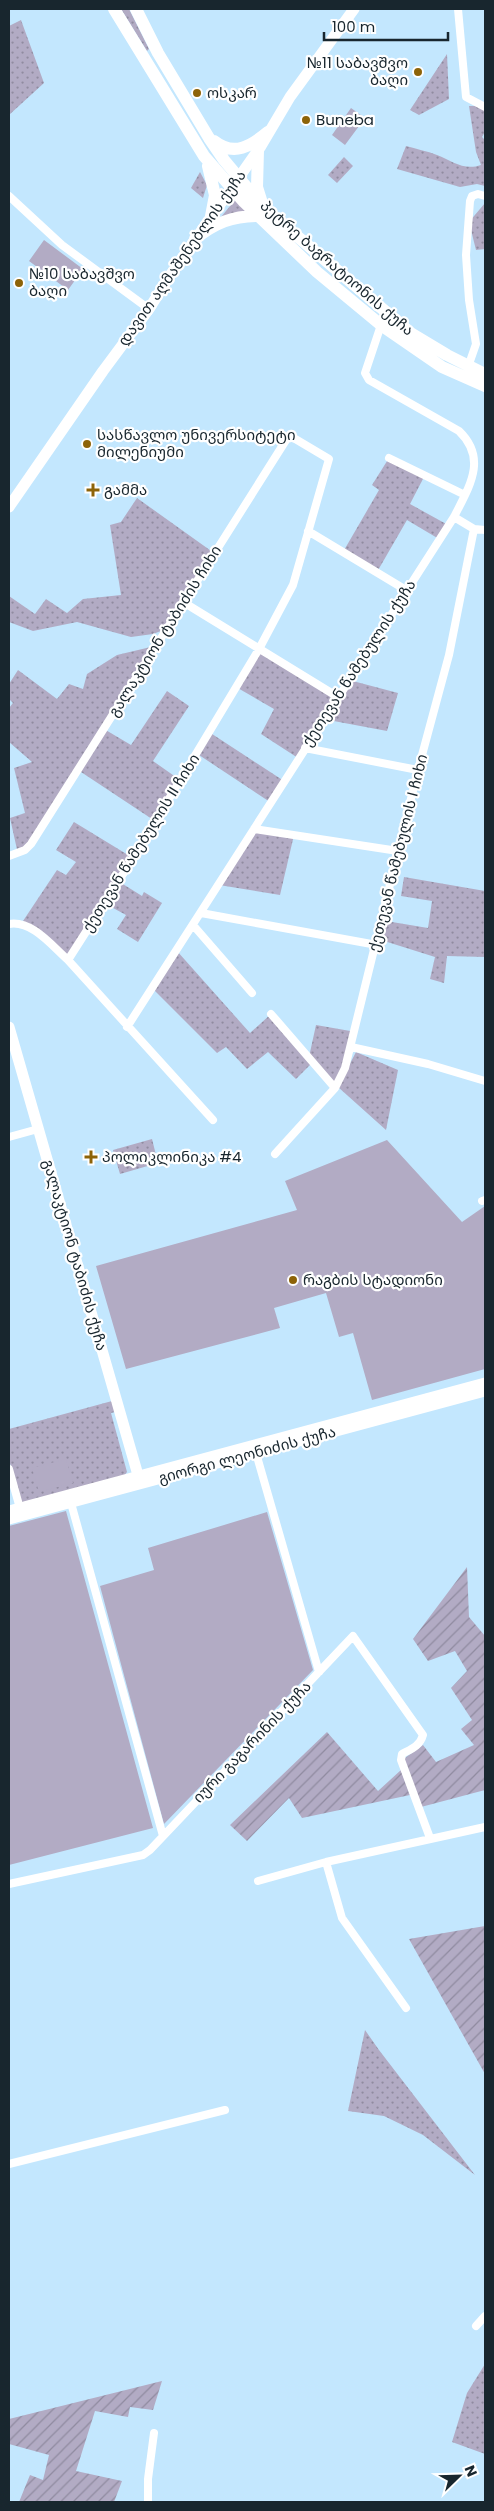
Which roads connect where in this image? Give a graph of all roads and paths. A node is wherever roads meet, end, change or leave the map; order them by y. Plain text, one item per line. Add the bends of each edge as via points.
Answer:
1 (114, 9) edge
2 (136, 9) edge
3 (354, 9) edge
4 (458, 9) edge
5 (485, 108) edge
6 (268, 132) junction
7 (209, 138) junction
8 (258, 150) junction
9 (204, 156) junction
10 (235, 183) junction
11 (9, 196) edge
12 (485, 196) edge
13 (261, 212) junction
14 (211, 216) junction
15 (195, 240) junction
16 (149, 309) junction
17 (381, 325) junction
18 (468, 367) junction
19 (485, 374) edge
20 (485, 386) edge
21 (389, 458) dead end
22 (329, 459) joint
23 (465, 495) junction
24 (9, 507) edge
25 (454, 517) junction
26 (474, 529) junction
27 (485, 530) edge
28 (308, 531) junction
29 (406, 590) junction
30 (183, 602) junction
31 (259, 649) junction
32 (338, 696) junction
33 (304, 748) junction
34 (418, 770) junction
35 (254, 829) junction
36 (398, 851) junction
37 (9, 856) edge
38 (201, 913) junction
39 (9, 924) edge
40 (193, 924) junction
41 (376, 945) junction
42 (68, 960) junction
43 (252, 993) dead end
44 (271, 1014) dead end
45 (9, 1027) edge
46 (127, 1027) junction
47 (351, 1047) junction
48 (485, 1081) edge
49 (335, 1088) junction
50 (213, 1120) dead end
51 (38, 1129) junction
52 (9, 1137) edge
53 (275, 1154) dead end
54 (485, 1383) edge
55 (485, 1391) edge
56 (256, 1453) junction
57 (9, 1468) edge
58 (139, 1480) junction
59 (71, 1503) junction
60 (17, 1512) edge
61 (9, 1520) edge
62 (319, 1672) junction
63 (485, 1827) edge
64 (163, 1836) junction
65 (430, 1838) junction
66 (326, 1862) junction
67 (258, 1881) dead end
68 (9, 1884) edge
69 (406, 2008) dead end
70 (225, 2110) dead end
71 (9, 2164) edge
72 (485, 2316) edge
73 (476, 2326) dead end
74 (154, 2433) dead end
75 (148, 2502) edge

1 - 9 main road, პეტრე ბაგრატიონის ქუჩა
2 - 7 main road, პეტრე ბაგრატიონის ქუჩა via 158,53
3 - 6 street, დავით აღმაშენებლის ქუჩა
4 - 5 street via 466,97
6 - 7 main road via 256,142 237,150 227,150
6 - 8 street, დავით აღმაშენებლის ქუჩა
7 - 10 main road, პეტრე ბაგრატიონის ქუჩა
8 - 10 street, დავით აღმაშენებლის ქუჩა
8 - 13 main road via 257,187
9 - 10 main road, პეტრე ბაგრატიონის ქუჩა
9 - 14 main road via 214,187
10 - 13 main road, პეტრე ბაგრატიონის ქუჩა
10 - 14 street, დავით აღმაშენებლის ქუჩა
11 - 16 street via 62,245
12 - 18 street via 472,196 470,201 466,255 476,344
13 - 15 main road via 229,218 211,226
13 - 17 main road, პეტრე ბაგრატიონის ქუჩა via 316,272
13 - 18 main road, პეტრე ბაგრატიონის ქუჩა via 412,334
14 - 15 street, დავით აღმაშენებლის ქუჩა
15 - 16 street, დავით აღმაშენებლის ქუჩა
16 - 24 street, დავით აღმაშენებლის ქუჩა
17 - 20 main road, პეტრე ბაგრატიონის ქუჩა via 442,367
17 - 23 street, ქეთევან წამებულის ქუჩა via 365,373 369,380 466,438 474,451 475,462
18 - 19 main road, პეტრე ბაგრატიონის ქუჩა
21 - 23 street
22 - 28 street, ქეთევან წამებულის II ჩიხი
22 - 30 street, გალაკტიონ ტაბიძის ჩიხი via 288,437
23 - 25 street, ქეთევან წამებულის ქუჩა
25 - 26 street
25 - 29 street, ქეთევან წამებულის ქუჩა
26 - 27 street
26 - 34 street, ქეთევან წამებულის I ჩიხი via 449,655
28 - 29 street
28 - 31 street, ქეთევან წამებულის II ჩიხი via 292,585
29 - 32 street, ქეთევან წამებულის ქუჩა
30 - 31 street
30 - 37 street, გალაკტიონ ტაბიძის ჩიხი via 31,844
31 - 32 street
31 - 42 street, ქეთევან წამებულის II ჩიხი
32 - 33 street, ქეთევან წამებულის ქუჩა
33 - 34 street
33 - 35 street, ქეთევან წამებულის ქუჩა
34 - 36 street, ქეთევან წამებულის I ჩიხი
35 - 36 street
35 - 38 street, ქეთევან წამებულის ქუჩა
36 - 41 street, ქეთევან წამებულის I ჩიხი
38 - 40 street, ქეთევან წამებულის ქუჩა
38 - 41 street
39 - 42 street via 21,924 34,930
40 - 43 street
40 - 46 street, ქეთევან წამებულის ქუჩა
41 - 47 street, ქეთევან წამებულის I ჩიხი
42 - 46 street
44 - 49 street
45 - 51 street, გალაკტიონ ტაბიძის ქუჩა
46 - 50 street
47 - 48 street
47 - 49 street, ქეთევან წამებულის I ჩიხი
49 - 53 street, ქეთევან წამებულის I ჩიხი
51 - 52 street
51 - 58 street, გალაკტიონ ტაბიძის ქუჩა
54 - 58 street, გიორგი ლეონიძის ქუჩა
55 - 56 street, გიორგი ლეონიძის ქუჩა
56 - 58 street, გიორგი ლეონიძის ქუჩა
56 - 62 street, იური გაგარინის ქუჩა
57 - 60 street
58 - 59 street, გიორგი ლეონიძის ქუჩა
58 - 60 street, გიორგი ლეონიძის ქუჩა
59 - 60 street, გიორგი ლეონიძის ქუჩა
59 - 64 street
60 - 61 street, გიორგი ლეონიძის ქუჩა
62 - 64 street, იური გაგარინის ქუჩა
62 - 65 street via 353,1636 421,1731 421,1741 402,1754 401,1760
63 - 65 street
64 - 68 street, იური გაგარინის ქუჩა via 143,1855
65 - 66 street
66 - 67 street
66 - 69 street via 342,1918
70 - 71 street
72 - 73 street
74 - 75 street

